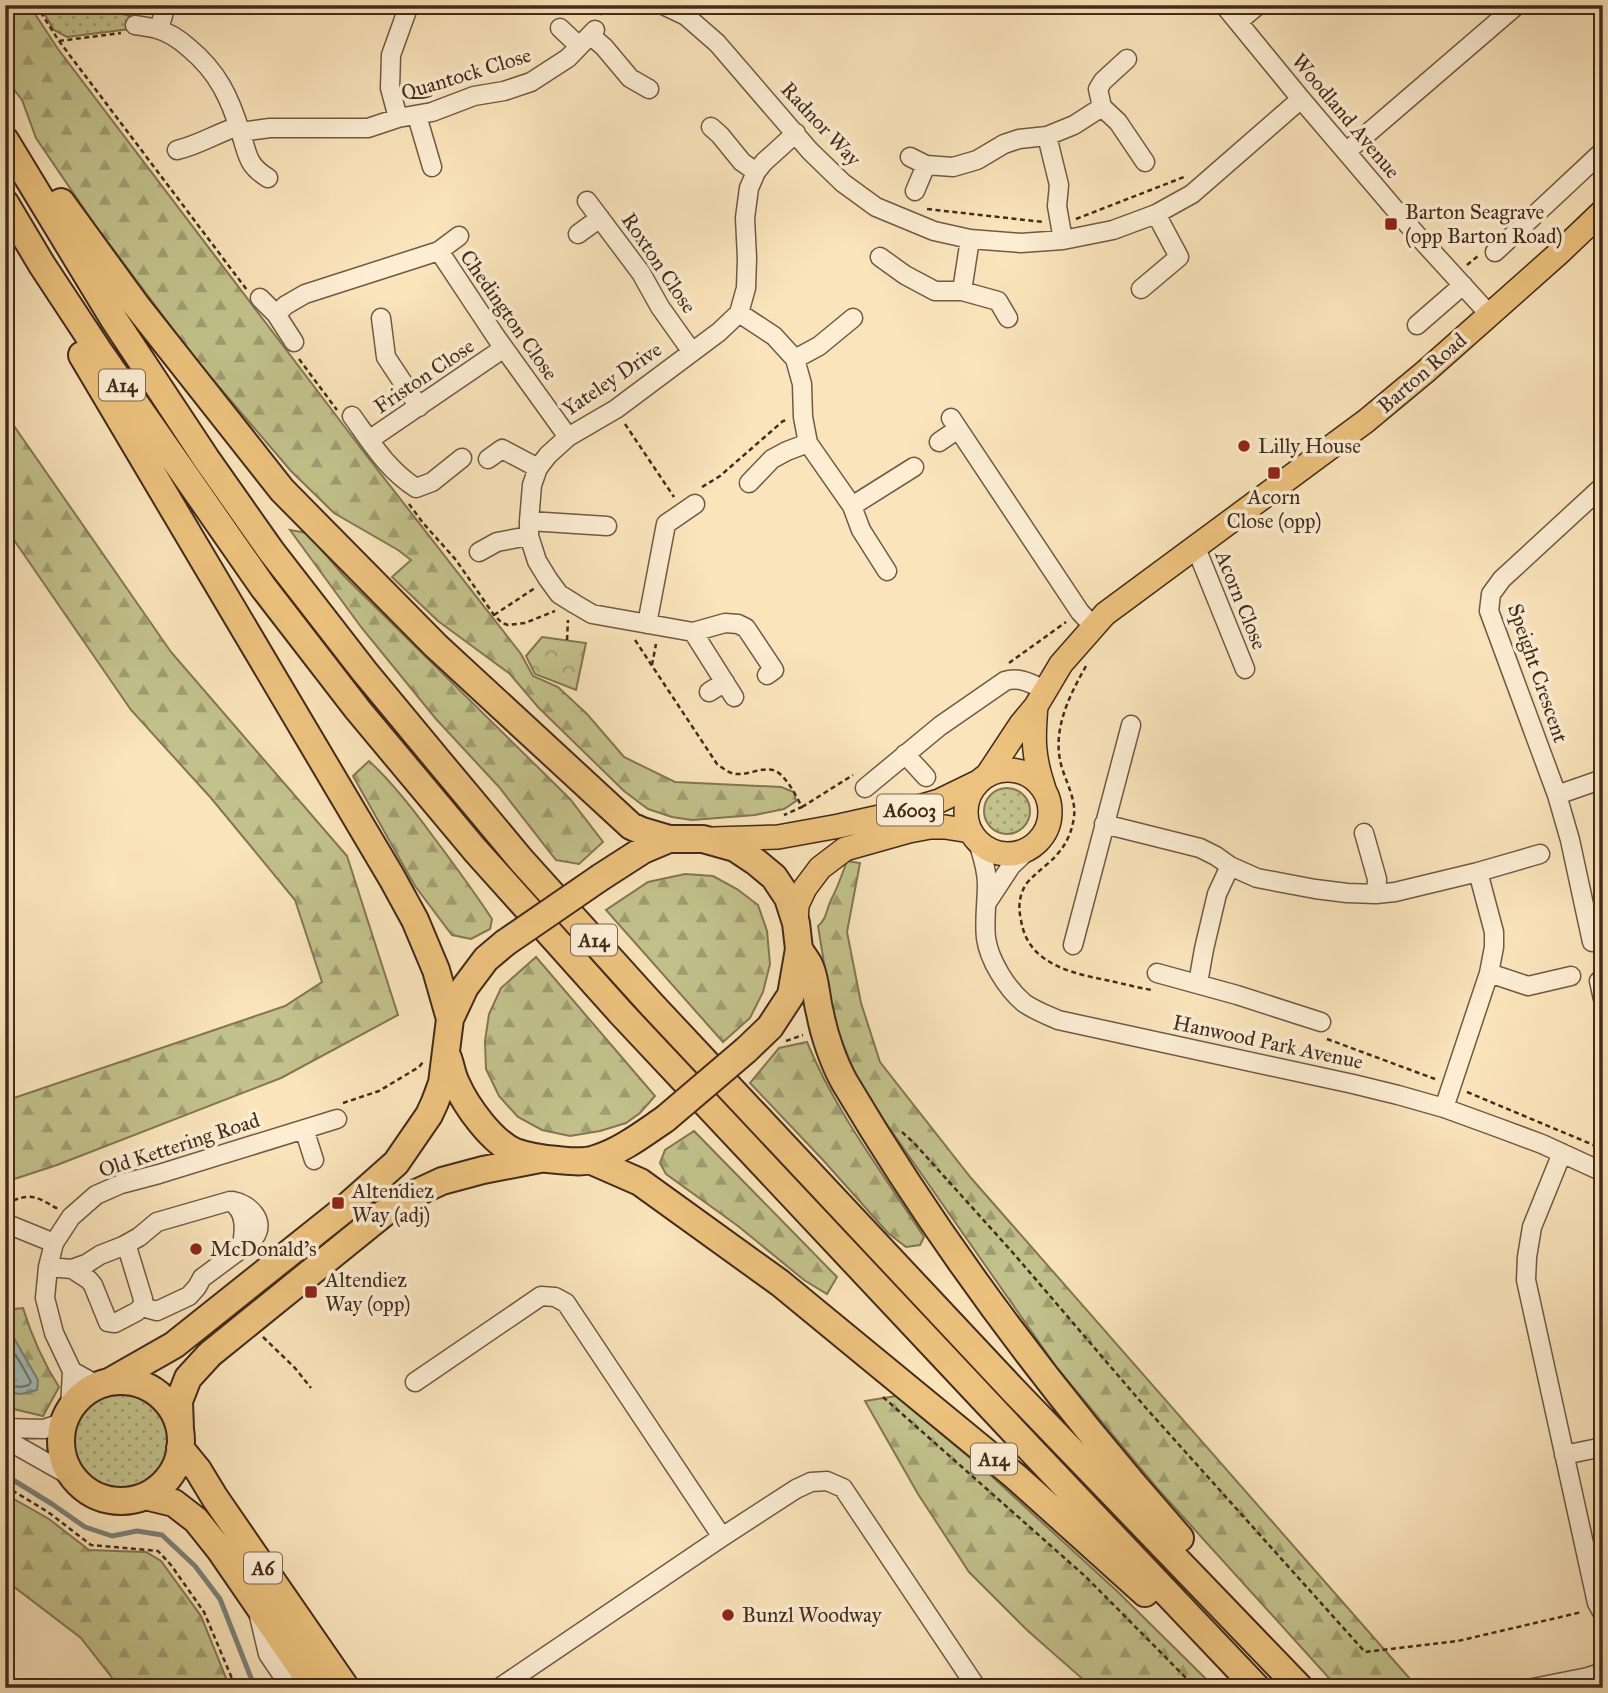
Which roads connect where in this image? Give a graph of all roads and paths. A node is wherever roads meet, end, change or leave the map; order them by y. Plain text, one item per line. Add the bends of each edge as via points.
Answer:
1 (166, 5) edge
2 (663, 5) edge
3 (1224, 5) edge
4 (1258, 5) edge
5 (1517, 5) edge
6 (404, 7) edge
7 (1238, 22) junction
8 (135, 25) joint
9 (560, 28) dead end
10 (159, 29) junction
11 (588, 37) junction
12 (59, 41) dead end
13 (1127, 59) dead end
14 (649, 89) dead end
15 (1100, 98) junction
16 (1301, 99) junction
17 (416, 116) junction
18 (398, 118) junction
19 (711, 127) dead end
20 (240, 129) junction
21 (796, 133) junction
22 (1047, 136) junction
23 (5, 139) edge
24 (177, 150) dead end
25 (1603, 151) edge
26 (1346, 152) junction
27 (1145, 162) dead end
28 (432, 167) dead end
29 (756, 172) junction
30 (1195, 173) dead end
31 (268, 178) dead end
32 (915, 191) dead end
33 (587, 201) dead end
34 (5, 203) edge
35 (924, 209) dead end
36 (1603, 211) edge
37 (1156, 214) junction
38 (600, 218) junction
39 (1062, 232) junction
40 (578, 234) dead end
41 (459, 236) dead end
42 (970, 239) junction
43 (439, 251) junction
44 (1495, 252) dead end
45 (880, 257) dead end
46 (42, 265) junction
47 (1463, 285) junction
48 (1141, 289) dead end
49 (962, 291) junction
50 (260, 298) dead end
51 (739, 313) junction
52 (276, 314) junction
53 (1489, 314) junction
54 (381, 318) dead end
55 (853, 318) dead end
56 (1008, 318) dead end
57 (1417, 325) dead end
58 (294, 342) dead end
59 (504, 348) junction
60 (692, 352) junction
61 (794, 359) junction
62 (419, 407) junction
63 (616, 409) junction
64 (352, 416) dead end
65 (803, 417) junction
66 (568, 437) junction
67 (369, 440) junction
68 (939, 442) dead end
69 (808, 443) junction
70 (462, 458) dead end
71 (488, 459) dead end
72 (915, 467) dead end
73 (538, 468) junction
74 (748, 483) dead end
75 (1603, 485) edge
76 (691, 499) junction
77 (852, 506) junction
78 (607, 526) dead end
79 (529, 528) junction
80 (1196, 548) junction
81 (479, 552) dead end
82 (887, 571) dead end
83 (543, 583) dead end
84 (494, 615) dead end
85 (1087, 619) junction
86 (568, 620) dead end
87 (639, 628) junction
88 (693, 632) junction
89 (567, 640) dead end
90 (656, 643) dead end
91 (1008, 663) dead end
92 (1088, 664) dead end
93 (652, 665) junction
94 (1245, 669) dead end
95 (767, 675) dead end
96 (709, 692) dead end
97 (1041, 698) junction
98 (1130, 725) dead end
99 (905, 754) junction
100 (926, 777) dead end
101 (983, 778) junction
102 (1603, 779) edge
103 (865, 788) dead end
104 (795, 793) dead end
105 (1557, 795) junction
106 (1047, 796) junction
107 (1104, 824) junction
108 (1364, 832) dead end
109 (974, 836) junction
110 (669, 839) junction
111 (703, 839) junction
112 (1030, 848) junction
113 (1540, 854) dead end
114 (1230, 866) junction
115 (1478, 873) junction
116 (1376, 894) junction
117 (986, 904) junction
118 (796, 923) junction
119 (1592, 942) dead end
120 (1073, 945) dead end
121 (799, 949) junction
122 (1157, 973) dead end
123 (1489, 973) junction
124 (1571, 976) dead end
125 (1599, 981) dead end
126 (1198, 983) junction
127 (1159, 992) dead end
128 (1603, 999) edge
129 (450, 1019) junction
130 (1320, 1029) joint
131 (824, 1030) junction
132 (786, 1041) dead end
133 (435, 1053) junction
134 (1445, 1083) dead end
135 (1459, 1089) dead end
136 (1444, 1108) junction
137 (335, 1112) joint
138 (304, 1129) junction
139 (899, 1130) dead end
140 (1603, 1149) edge
141 (1562, 1153) junction
142 (540, 1159) junction
143 (314, 1160) dead end
144 (592, 1161) junction
145 (1603, 1172) edge
146 (5, 1203) edge
147 (61, 1203) dead end
148 (5, 1223) edge
149 (54, 1243) junction
150 (123, 1246) junction
151 (94, 1258) junction
152 (48, 1267) junction
153 (72, 1269) junction
154 (93, 1285) junction
155 (142, 1307) junction
156 (261, 1334) dead end
157 (72, 1371) junction
158 (415, 1382) dead end
159 (104, 1384) junction
160 (312, 1388) dead end
161 (878, 1393) dead end
162 (67, 1415) junction
163 (5, 1428) edge
164 (180, 1438) junction
165 (5, 1439) edge
166 (1603, 1447) edge
167 (1564, 1455) junction
168 (74, 1478) junction
169 (5, 1486) edge
170 (145, 1496) junction
171 (722, 1537) junction
172 (255, 1600) junction
173 (1599, 1607) edge
174 (1207, 1635) junction
175 (1261, 1646) junction
176 (1603, 1672) edge
177 (236, 1688) edge
178 (291, 1688) edge
179 (315, 1688) edge
180 (345, 1688) edge
181 (499, 1688) edge
182 (977, 1688) edge
183 (1196, 1688) edge
184 (1257, 1688) edge
185 (1300, 1688) edge
186 (1533, 1688) edge

1 - 10 street
2 - 21 street, Radnor Way via 686,16 717,43
3 - 7 street, Woodland Avenue
4 - 7 street
5 - 26 street
6 - 18 street via 391,55 390,88
7 - 16 street, Woodland Avenue
8 - 10 street
8 - 12 path via 132,32
9 - 11 street
10 - 20 street via 181,41 218,78
11 - 14 street via 604,47 630,78
11 - 17 street, Quantock Close via 568,58 531,82
13 - 15 street via 1103,81
15 - 22 street via 1074,125
15 - 27 street
16 - 26 street, Woodland Avenue
16 - 37 street, Radnor Way via 1192,194
17 - 18 street, Quantock Close
17 - 28 street
18 - 20 street, Quantock Close via 368,128
19 - 29 street
20 - 24 street, Quantock Close
20 - 31 street via 255,171
21 - 29 street
21 - 42 street, Radnor Way via 843,183 876,206 934,231
22 - 32 street via 1019,139 953,167 918,161
22 - 39 street via 1059,185
23 - 110 highway via 54,193 282,490 436,646 622,819
23 - 175 highway, A14 via 113,318 207,460 271,551 441,764 652,1004 1014,1391
25 - 44 street
26 - 47 street, Woodland Avenue
29 - 51 street via 745,218 746,288
30 - 39 path
33 - 38 street, Roxton Close
34 - 46 highway, A14
35 - 39 path
36 - 53 main road, Barton Road
37 - 39 street, Radnor Way via 1113,230
37 - 48 street via 1179,257
38 - 40 street
38 - 60 street, Roxton Close
39 - 42 street, Radnor Way via 1021,243
41 - 43 street, Chedington Close
42 - 49 street
43 - 52 street, Chedington Close via 305,294
43 - 59 street, Chedington Close
45 - 49 street via 935,291
46 - 129 highway via 83,357 415,920
46 - 174 highway, A14 via 263,587 475,850 640,1033
47 - 53 street, Woodland Avenue
47 - 57 street
49 - 56 street via 998,301
50 - 52 street
51 - 60 street, Yateley Drive
51 - 61 street via 774,336
52 - 58 street
53 - 80 main road, Barton Road via 1366,421
54 - 62 street via 386,357
55 - 61 street via 824,353
59 - 62 street, Friston Close
59 - 66 street, Chedington Close
60 - 63 street, Yateley Drive
61 - 65 street via 802,384
62 - 67 street, Friston Close
63 - 66 street, Yateley Drive
63 - 76 path
64 - 67 street
65 - 69 street
65 - 76 path via 783,421
66 - 73 street, Yateley Drive
67 - 70 street via 384,462 416,488 432,482
68 - 85 street via 954,424
69 - 74 street via 772,459
69 - 77 street
71 - 73 street via 502,450
72 - 77 street
73 - 79 street
75 - 105 street, Speight Crescent via 1491,594 1489,611
76 - 87 street via 666,524 654,586
77 - 82 street
78 - 79 street
79 - 81 street
79 - 87 street via 537,561 559,594 592,614
80 - 85 main road, Barton Road
80 - 94 street, Acorn Close
83 - 84 path
85 - 91 path
85 - 97 main road, Barton Road
86 - 89 path
87 - 88 street
87 - 93 path
88 - 95 street via 725,623 746,628 774,670
88 - 96 street via 729,690
90 - 93 path
92 - 127 path via 1058,734 1058,756 1072,798 1071,831 1057,856 1025,886 1019,909 1022,926 1029,943 1056,966
93 - 104 path via 718,764 736,774 770,769 780,773
97 - 99 street via 1022,680 1004,681
97 - 101 main road, Barton Road
97 - 106 main road via 1034,752
98 - 107 street
99 - 100 street
99 - 103 street
101 - 106 main road via 1014,770 1040,784
101 - 109 main road via 970,792 966,805
101 - 111 main road, A6003 via 939,801 839,826 778,837
102 - 105 street
105 - 119 street, Speight Crescent
106 - 112 main road via 1048,825
107 - 114 street via 1200,848
107 - 120 street
108 - 116 street via 1377,879
109 - 112 main road via 988,849 1001,853
109 - 117 street, Hanwood Park Avenue via 984,864
109 - 118 main road, A6003 via 930,827 845,849 820,868 806,888 797,905
110 - 111 highway
110 - 129 highway, bridge via 642,850 505,943 465,986
111 - 118 highway via 735,848 774,877 788,898
112 - 117 street via 1011,866
113 - 115 street
114 - 116 street via 1257,878
114 - 126 street via 1217,894
115 - 116 street
115 - 123 street via 1494,932
117 - 136 street, Hanwood Park Avenue via 986,938 998,971 1023,1002 1058,1020
118 - 121 highway
121 - 131 highway, A14 via 811,968
121 - 144 highway, bridge via 791,995 770,1027 665,1119
122 - 126 street
123 - 124 street via 1528,986
123 - 136 street
125 - 128 street
126 - 130 street
129 - 133 highway
130 - 134 path via 1355,1048
131 - 132 path
131 - 175 highway, A14 via 843,1079 868,1121 1006,1326 1131,1483 1197,1557
133 - 137 path via 379,1091
133 - 142 highway via 479,1121 513,1151
133 - 159 highway via 442,1083 429,1115 396,1163 174,1345
135 - 140 path
136 - 141 street, Hanwood Park Avenue
137 - 138 street, Old Kettering Road
138 - 143 street
138 - 149 street, Old Kettering Road via 96,1195 71,1217
139 - 173 path via 1366,1652 1458,1641
141 - 145 street, Hanwood Park Avenue
141 - 167 street via 1532,1227 1526,1280
142 - 144 highway
142 - 164 highway via 442,1181 400,1201 210,1354 188,1378 179,1401
144 - 174 highway, A14 via 640,1182 780,1283 1016,1477 1156,1603
146 - 147 path via 27,1195 56,1208
148 - 149 street
149 - 152 street, Old Kettering Road
150 - 151 street
150 - 155 street via 128,1250
150 - 155 street via 157,1222 230,1201 243,1203 255,1213 259,1226 255,1238 202,1278 189,1296 158,1311
151 - 153 street
151 - 154 street
152 - 153 street
152 - 157 street, Old Kettering Road via 45,1298 54,1333
153 - 154 street
154 - 155 street via 108,1322 115,1323
156 - 160 path
157 - 159 street
157 - 162 street, Old Kettering Road
158 - 171 street via 541,1296 555,1297 566,1303
159 - 162 highway via 80,1397
159 - 164 highway via 128,1381 162,1397 173,1412
161 - 183 path via 1086,1577
162 - 163 street via 44,1429
162 - 168 highway via 62,1451
164 - 170 highway via 177,1463 169,1477
164 - 180 highway, A6 via 215,1498
165 - 168 street
166 - 167 street
167 - 173 street
168 - 170 highway via 88,1492 106,1499 126,1501
169 - 177 path via 91,1545 158,1551 204,1612
170 - 172 highway, A6 via 174,1503 196,1520
171 - 181 street
171 - 182 street via 811,1482 827,1481 843,1488
172 - 178 street via 268,1654
172 - 179 highway, A6
174 - 184 highway, A14
175 - 185 highway, A14
176 - 186 street

